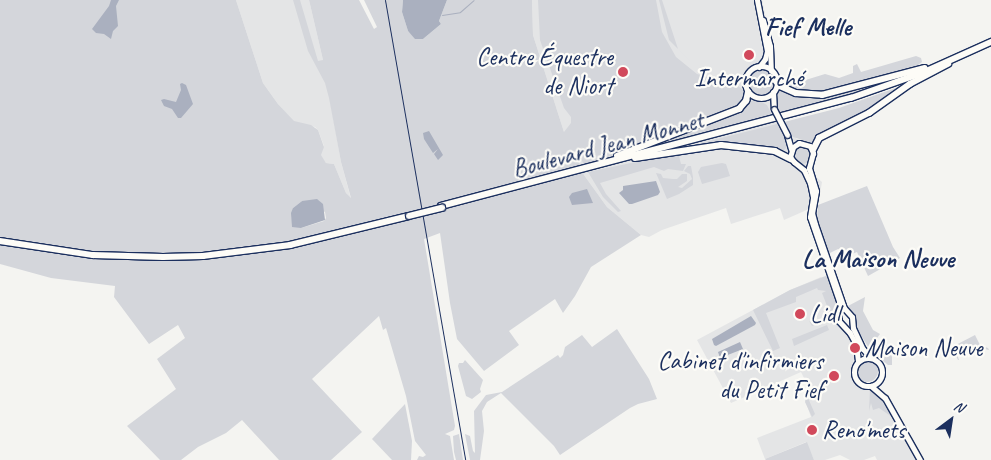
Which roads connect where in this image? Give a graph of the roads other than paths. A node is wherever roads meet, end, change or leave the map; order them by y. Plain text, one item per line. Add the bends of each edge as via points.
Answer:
1 (757, 0) edge
2 (761, 18) junction
3 (991, 43) edge
4 (960, 56) junction
5 (948, 64) junction
6 (759, 67) junction
7 (771, 71) junction
8 (776, 81) junction
9 (748, 92) junction
10 (773, 92) junction
11 (761, 98) junction
12 (774, 109) junction
13 (783, 118) junction
14 (788, 135) junction
15 (799, 143) junction
16 (791, 149) junction
17 (813, 150) junction
18 (635, 158) junction
19 (791, 159) junction
20 (810, 162) junction
21 (592, 166) junction
22 (799, 166) junction
23 (812, 182) junction
24 (441, 207) junction
25 (0, 240) edge
26 (871, 358) junction
27 (858, 361) junction
28 (880, 380) junction
29 (871, 386) junction
30 (885, 398) junction
31 (921, 460) edge

1 - 2 main road
2 - 6 main road via 767,53
2 - 7 main road via 770,46
3 - 4 main road
3 - 5 main road
4 - 8 main road via 822,95 796,93
4 - 13 main road via 880,88
5 - 13 main road via 881,90
5 - 17 main road via 903,88 869,113 819,138
6 - 7 main road
6 - 9 main road via 746,77
7 - 8 main road
8 - 10 main road
9 - 11 main road
9 - 21 main road via 739,109
10 - 11 main road
10 - 12 main road
11 - 12 main road
12 - 14 main road, bridge
13 - 18 main road, Boulevard Jean Monnet
13 - 21 main road, Boulevard Jean Monnet
14 - 15 main road
14 - 16 main road
15 - 16 main road
15 - 17 main road via 807,144
16 - 19 main road
17 - 20 main road
18 - 19 main road via 727,145 775,151
18 - 24 main road, Boulevard Jean Monnet
19 - 22 main road
20 - 22 main road
20 - 23 main road
21 - 24 main road, Boulevard Jean Monnet
22 - 23 main road
23 - 26 main road via 816,197 812,216 844,308 852,317 852,328
23 - 27 main road via 810,217 839,301 839,321 854,339
24 - 25 main road, bridge via 290,242 203,253 93,252
26 - 27 main road
26 - 28 main road via 882,368
27 - 29 main road via 855,378 861,384
28 - 29 main road
28 - 30 main road
29 - 30 main road
30 - 31 main road

